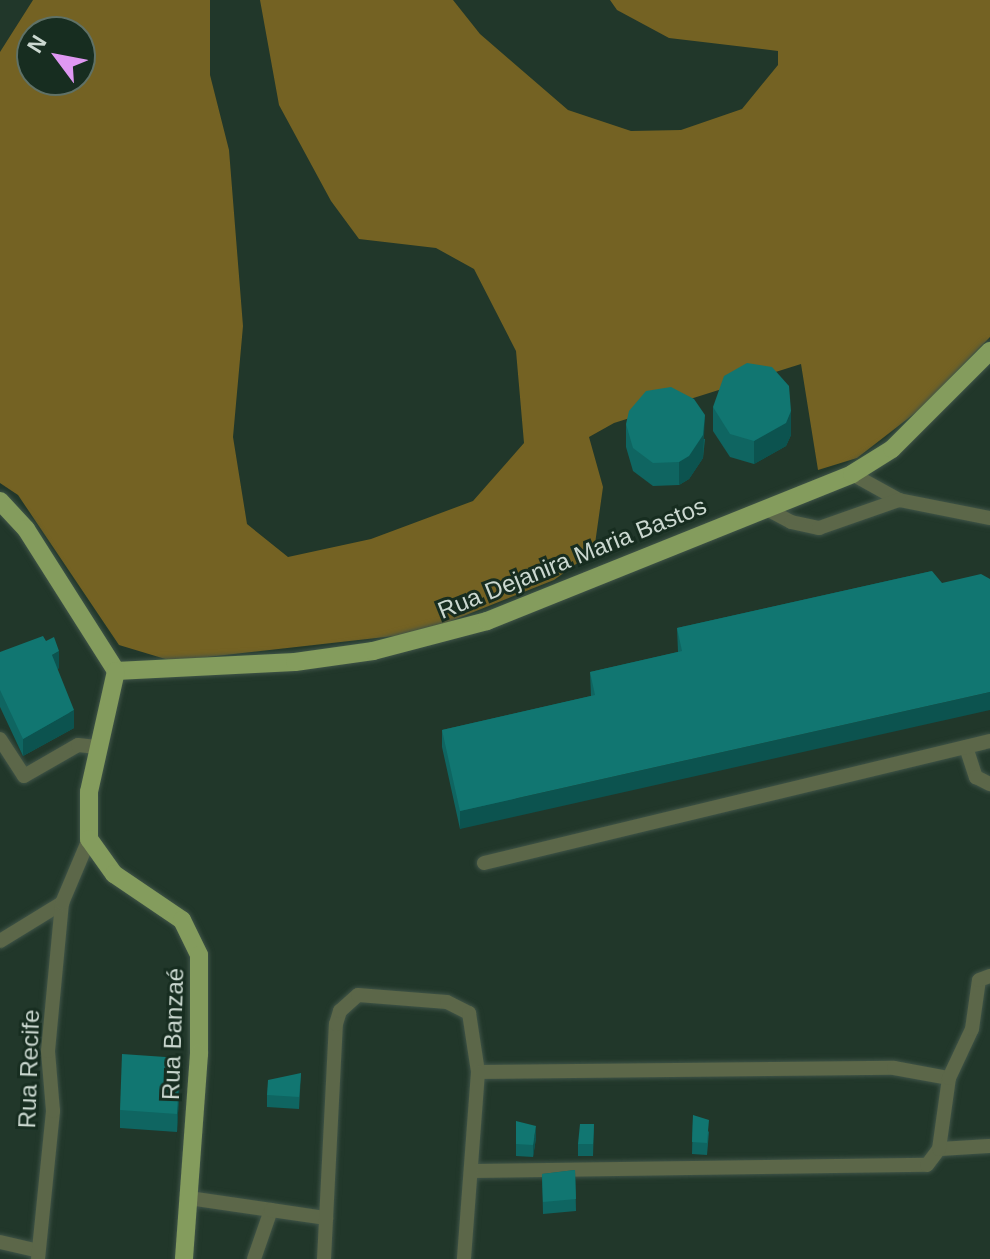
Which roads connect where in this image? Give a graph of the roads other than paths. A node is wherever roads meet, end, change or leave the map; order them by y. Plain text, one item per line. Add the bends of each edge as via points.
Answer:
1 (990, 351) edge
2 (852, 474) junction
3 (899, 500) junction
4 (2, 505) edge
5 (765, 508) junction
6 (990, 518) edge
7 (116, 671) junction
8 (0, 739) edge
9 (990, 741) edge
10 (97, 747) junction
11 (966, 747) junction
12 (990, 784) edge
13 (89, 839) junction
14 (484, 863) dead end
15 (62, 903) junction
16 (0, 941) edge
17 (990, 976) edge
18 (478, 1072) junction
19 (949, 1078) junction
20 (990, 1146) edge
21 (939, 1149) junction
22 (474, 1171) junction
23 (189, 1198) junction
24 (271, 1210) junction
25 (326, 1218) junction
26 (0, 1242) edge
27 (38, 1255) edge
28 (184, 1259) edge
29 (254, 1259) edge
30 (324, 1259) edge
31 (464, 1259) edge

1 - 2 main road, Rua Dejanira Maria Bastos via 892,449
2 - 3 street
2 - 5 main road, Rua Dejanira Maria Bastos
3 - 5 street via 819,528 791,522
3 - 6 street
4 - 7 main road via 26,529
5 - 7 main road, Rua Dejanira Maria Bastos via 435,638 295,662
7 - 10 main road
8 - 10 street via 24,776 78,745
9 - 11 street
10 - 13 main road via 89,792
11 - 12 street via 976,777
11 - 14 street
13 - 15 street, Rua Recife
13 - 23 main road, Rua Banzaé via 114,874 182,920 199,955 199,1054
15 - 16 street
15 - 27 street, Rua Recife via 48,1051 53,1111
17 - 19 street via 979,980 972,1029
18 - 19 street via 894,1068
18 - 22 street
18 - 25 street via 469,1013 460,1007 358,995 347,1002 336,1024 332,1062
19 - 21 street
20 - 21 street
21 - 22 street via 927,1165
22 - 31 street
23 - 24 street
23 - 28 main road, Rua Banzaé
24 - 25 street via 293,1209
24 - 29 street
25 - 30 street
26 - 27 street

